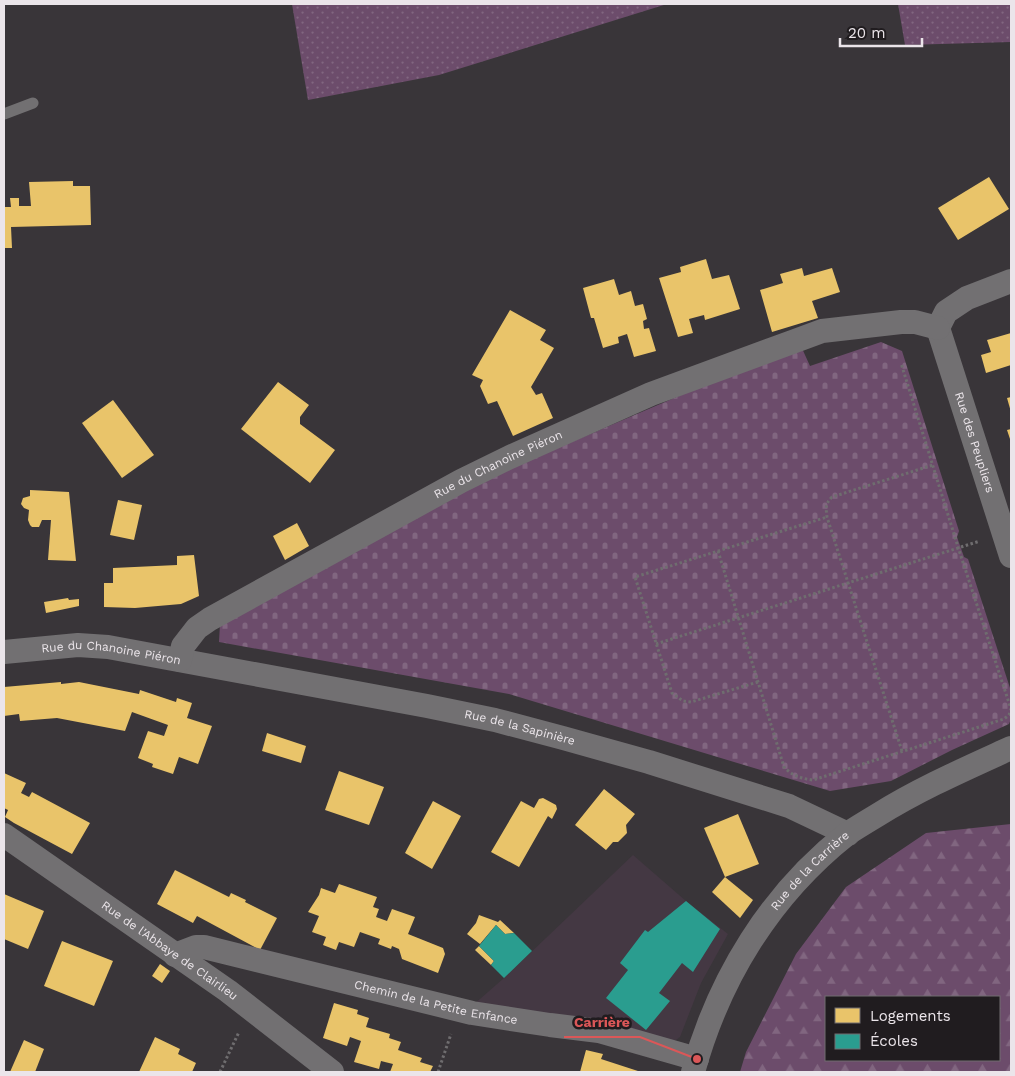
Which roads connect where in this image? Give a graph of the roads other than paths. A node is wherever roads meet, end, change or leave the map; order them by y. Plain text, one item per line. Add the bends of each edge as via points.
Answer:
1 (33, 103) dead end
2 (4, 114) edge
3 (1011, 281) edge
4 (938, 328) junction
5 (1011, 556) edge
6 (4, 652) edge
7 (180, 660) junction
8 (1011, 748) edge
9 (848, 834) junction
10 (4, 835) edge
11 (175, 955) junction
12 (695, 1066) edge
13 (332, 1072) edge

1 - 2 lane
3 - 4 street via 967,298 946,312
4 - 5 street, Rue des Peupliers
4 - 7 street, Rue du Chanoine Piéron via 901,322 822,331 651,394 461,481 210,618 183,646
6 - 7 street, Rue du Chanoine Piéron via 78,645
7 - 9 street, Rue de la Sapinière via 495,720 649,762 789,806
8 - 9 street, Rue de la Carrière via 936,782
9 - 12 street, Rue de la Carrière via 799,879 763,922 724,987
10 - 11 street, Rue de l'Abbaye de Clairlieu
11 - 12 street, Chemin de la Petite Enfance via 204,947 472,1013 599,1031
11 - 13 street, Rue de l'Abbaye de Clairlieu

